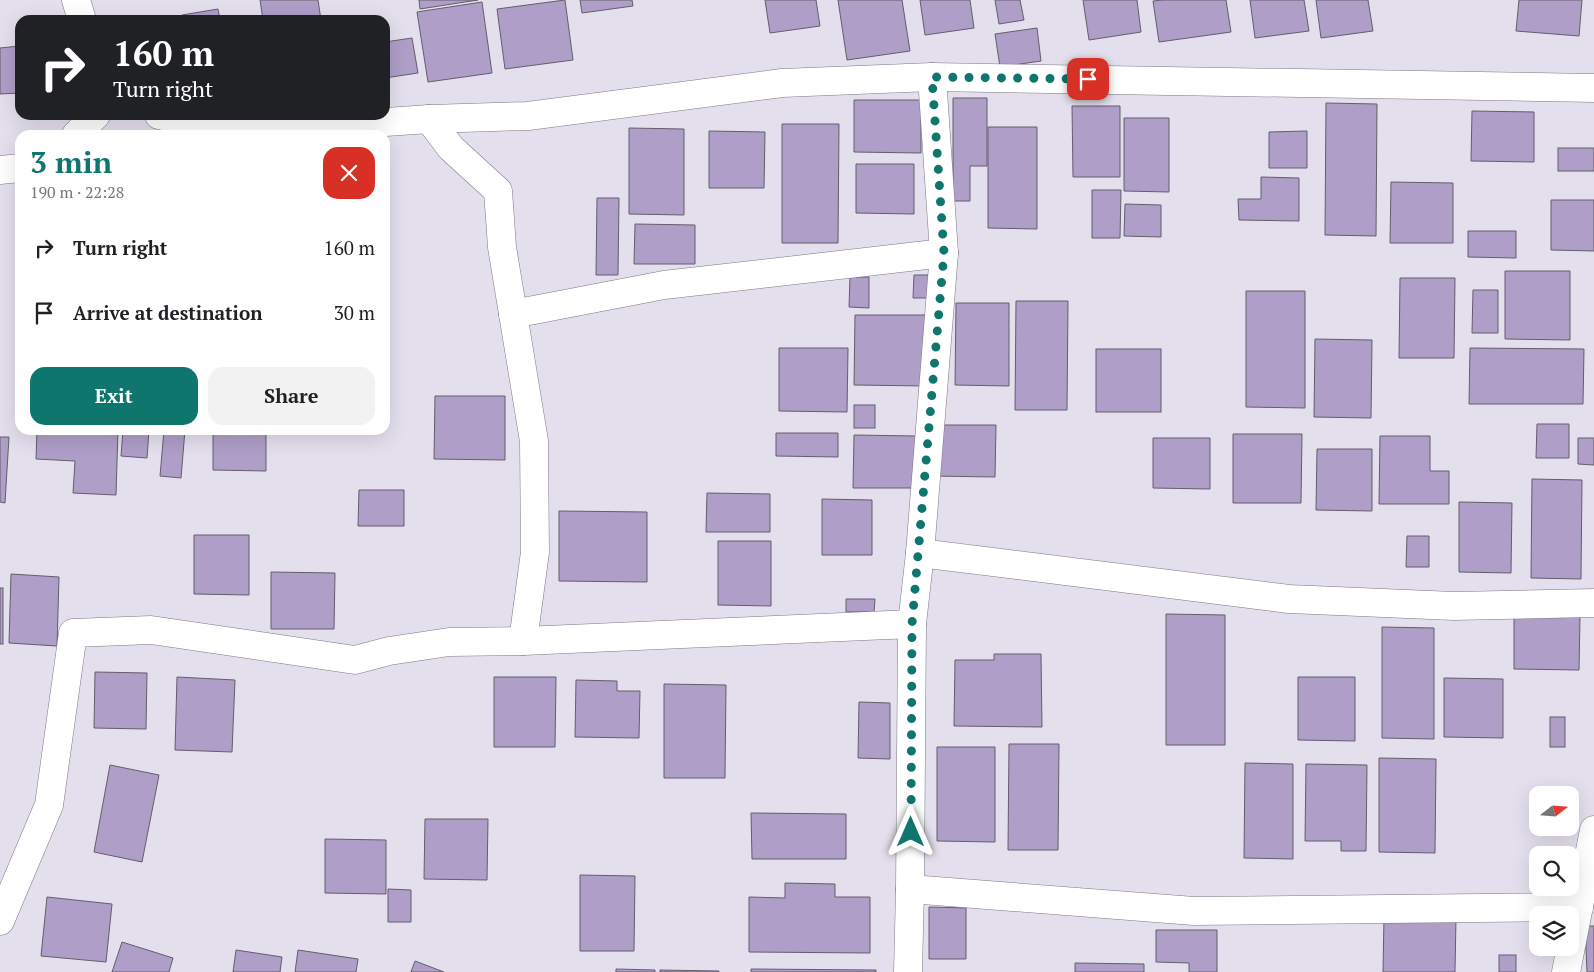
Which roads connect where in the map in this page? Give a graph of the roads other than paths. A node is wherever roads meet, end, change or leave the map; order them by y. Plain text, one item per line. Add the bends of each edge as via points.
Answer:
1 (76, 0) edge
2 (80, 15) edge
3 (932, 77) junction
4 (1594, 88) edge
5 (91, 120) edge
6 (179, 120) edge
7 (429, 120) junction
8 (81, 130) edge
9 (218, 130) edge
10 (276, 130) edge
11 (15, 168) edge
12 (0, 170) edge
13 (944, 253) junction
14 (513, 314) junction
15 (920, 553) junction
16 (1594, 603) edge
17 (912, 624) junction
18 (523, 642) junction
19 (1594, 830) edge
20 (910, 889) junction
21 (1529, 907) edge
22 (1579, 907) edge
23 (0, 921) edge
24 (1569, 956) edge
25 (908, 972) edge
26 (1566, 972) edge

1 - 2 street
3 - 4 street
3 - 7 street via 782,83 528,116
3 - 13 street
5 - 8 street
6 - 9 street
7 - 10 street
7 - 14 street via 451,148 498,191 502,247
11 - 12 street
13 - 14 street via 664,285
13 - 15 street
14 - 18 street via 534,441 535,552
15 - 16 street via 1289,599 1454,606
15 - 17 street
17 - 18 street
17 - 20 street
18 - 23 street via 449,642 355,660 151,630 73,633 49,805
19 - 22 street
20 - 21 street via 1194,910
20 - 25 street
24 - 26 street

